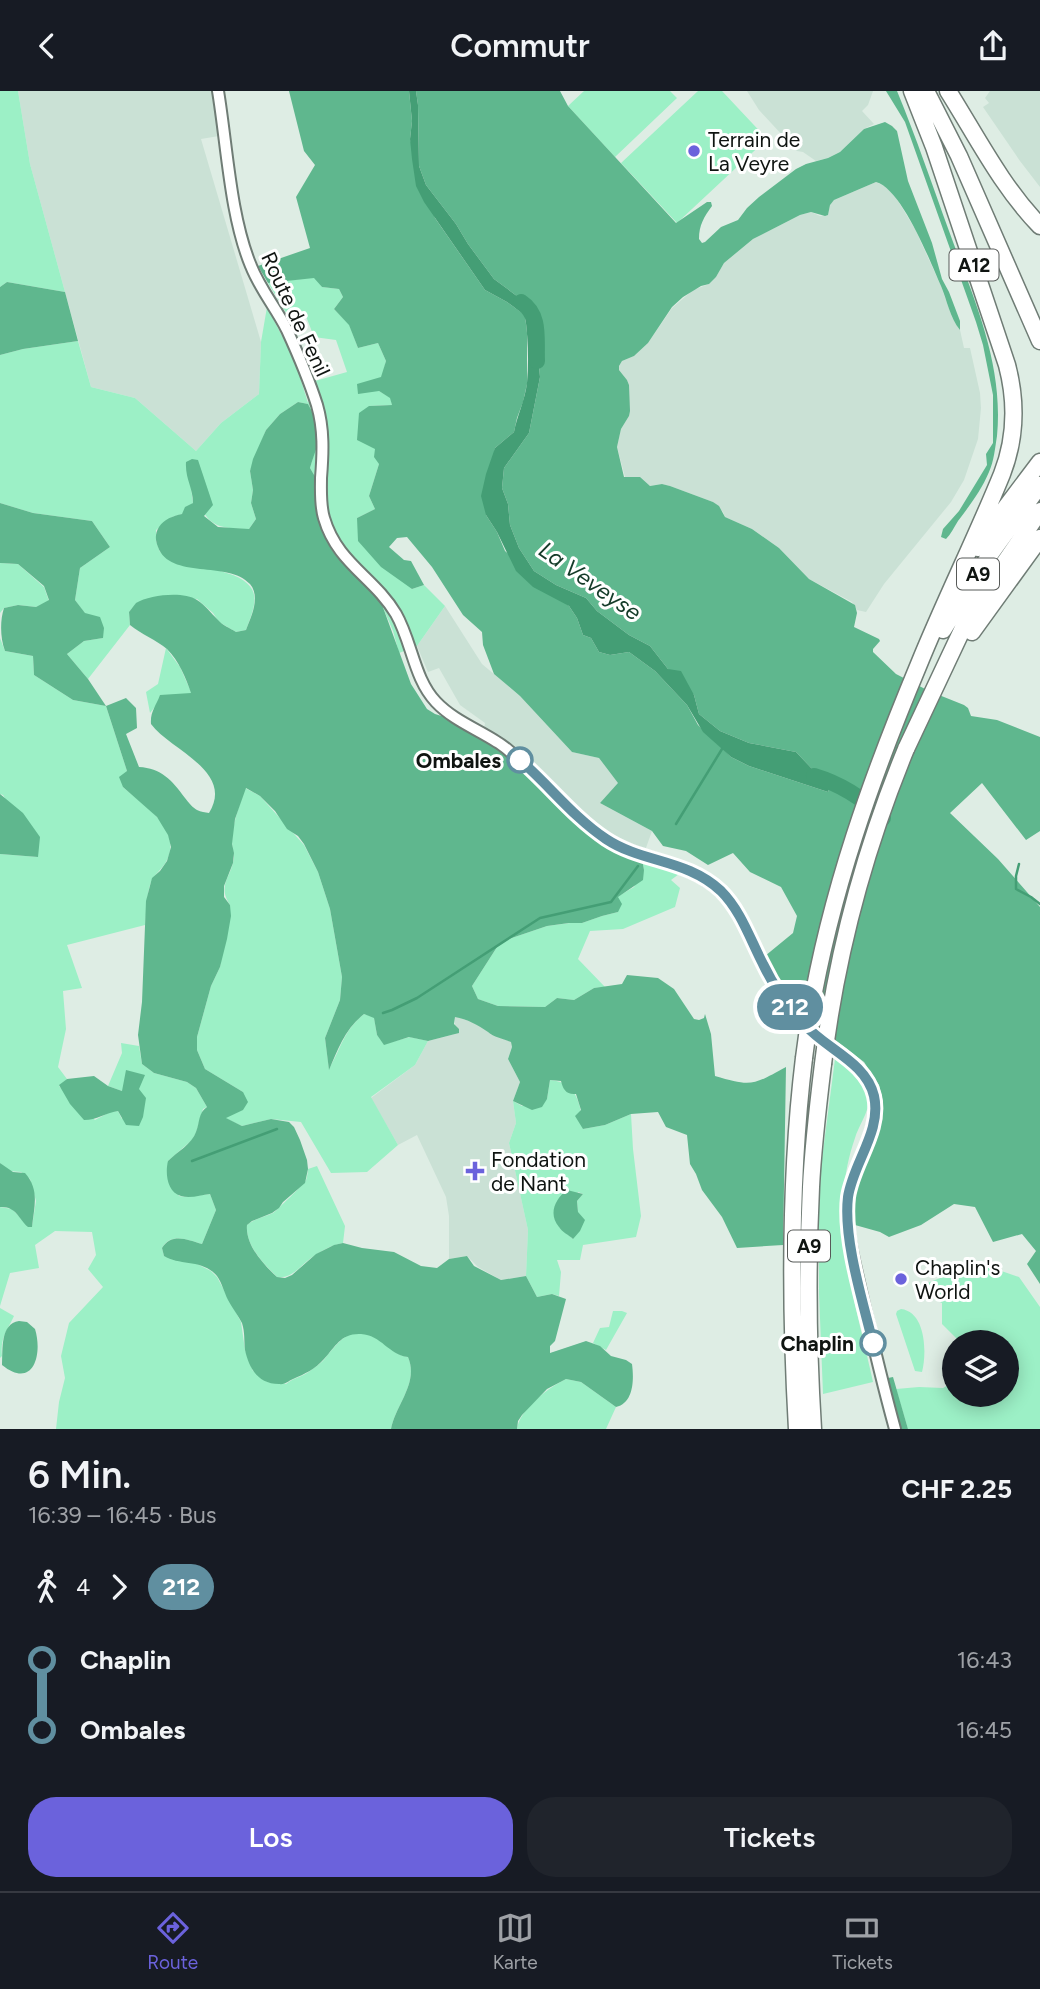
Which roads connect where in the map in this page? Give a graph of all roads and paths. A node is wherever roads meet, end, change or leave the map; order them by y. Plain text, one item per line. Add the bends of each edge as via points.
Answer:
1 (218, 91) edge
2 (912, 91) edge
3 (926, 91) edge
4 (936, 91) edge
5 (948, 91) edge
6 (1040, 226) edge
7 (1040, 315) edge
8 (1040, 341) edge
9 (1040, 462) edge
10 (1040, 485) edge
11 (1040, 511) edge
12 (1040, 538) edge
13 (920, 666) junction
14 (942, 677) junction
15 (797, 1429) edge
16 (813, 1429) edge
17 (895, 1429) edge

1 - 17 street, Route de Fenil via 243,244 307,377 322,426 320,505 324,521 341,554 393,610 428,691 447,712 518,758 607,839 690,870 721,891 742,919 777,991 807,1028 855,1065 872,1087 874,1120 854,1173 848,1220
2 - 13 highway, A12 via 1007,365 1014,418 1006,464
3 - 8 highway, A12
4 - 7 highway, A12
5 - 6 highway via 1004,181
9 - 13 highway via 970,560
10 - 13 highway, A9
11 - 14 highway, A9 via 983,594
12 - 14 highway
13 - 15 highway, A9, bridge via 861,813 836,891 818,970 795,1151
14 - 16 highway, A9, bridge via 905,750 875,828 835,984 812,1168 809,1336

